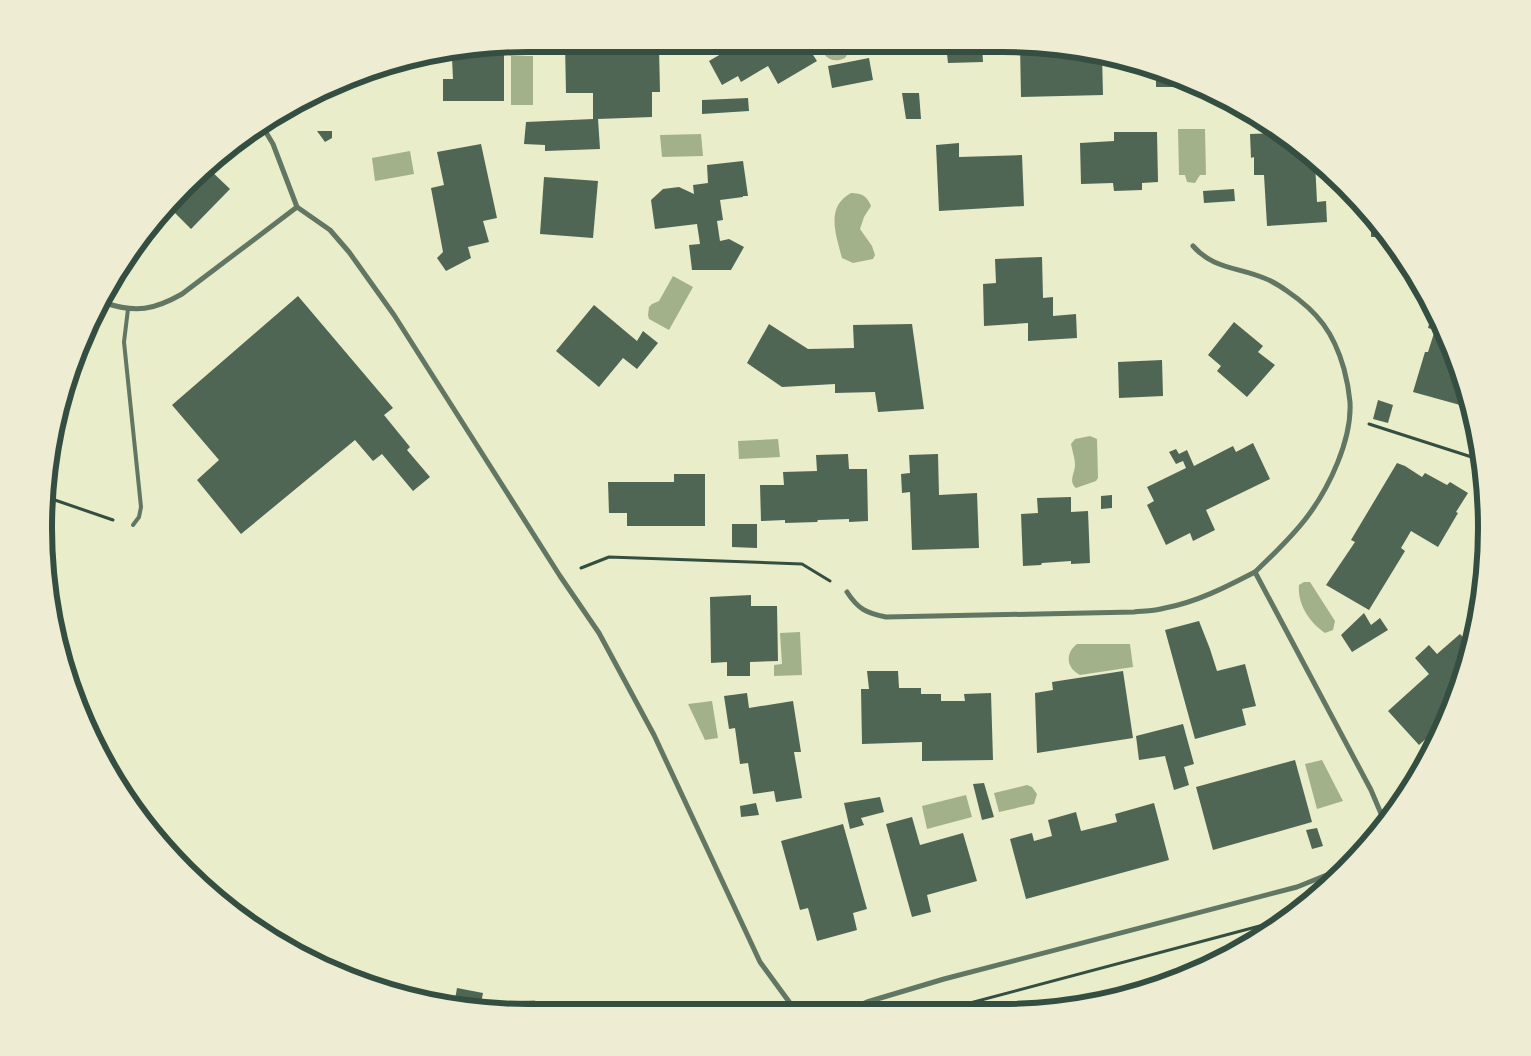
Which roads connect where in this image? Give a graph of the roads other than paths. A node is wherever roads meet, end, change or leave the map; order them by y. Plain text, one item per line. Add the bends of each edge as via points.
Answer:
1 (266, 132) edge
2 (297, 207) junction
3 (1193, 246) dead end
4 (109, 304) edge
5 (128, 309) junction
6 (134, 525) road end
7 (1254, 572) junction
8 (847, 592) road end
9 (1381, 816) edge
10 (1328, 874) edge
11 (791, 1004) edge
12 (863, 1004) edge

1 - 2 street
2 - 5 street via 182,294 148,309
2 - 11 street via 330,230 394,315 599,633 654,735 760,962
3 - 7 street via 1202,256 1220,265 1264,278 1310,309 1330,331 1348,383 1349,417 1343,449 1320,497 1290,537
4 - 5 street
5 - 6 lane via 124,342 141,507
7 - 8 street via 1192,600 1164,609 1134,612 886,617 860,609
7 - 9 street via 1371,790
10 - 12 street via 1297,887 944,979

